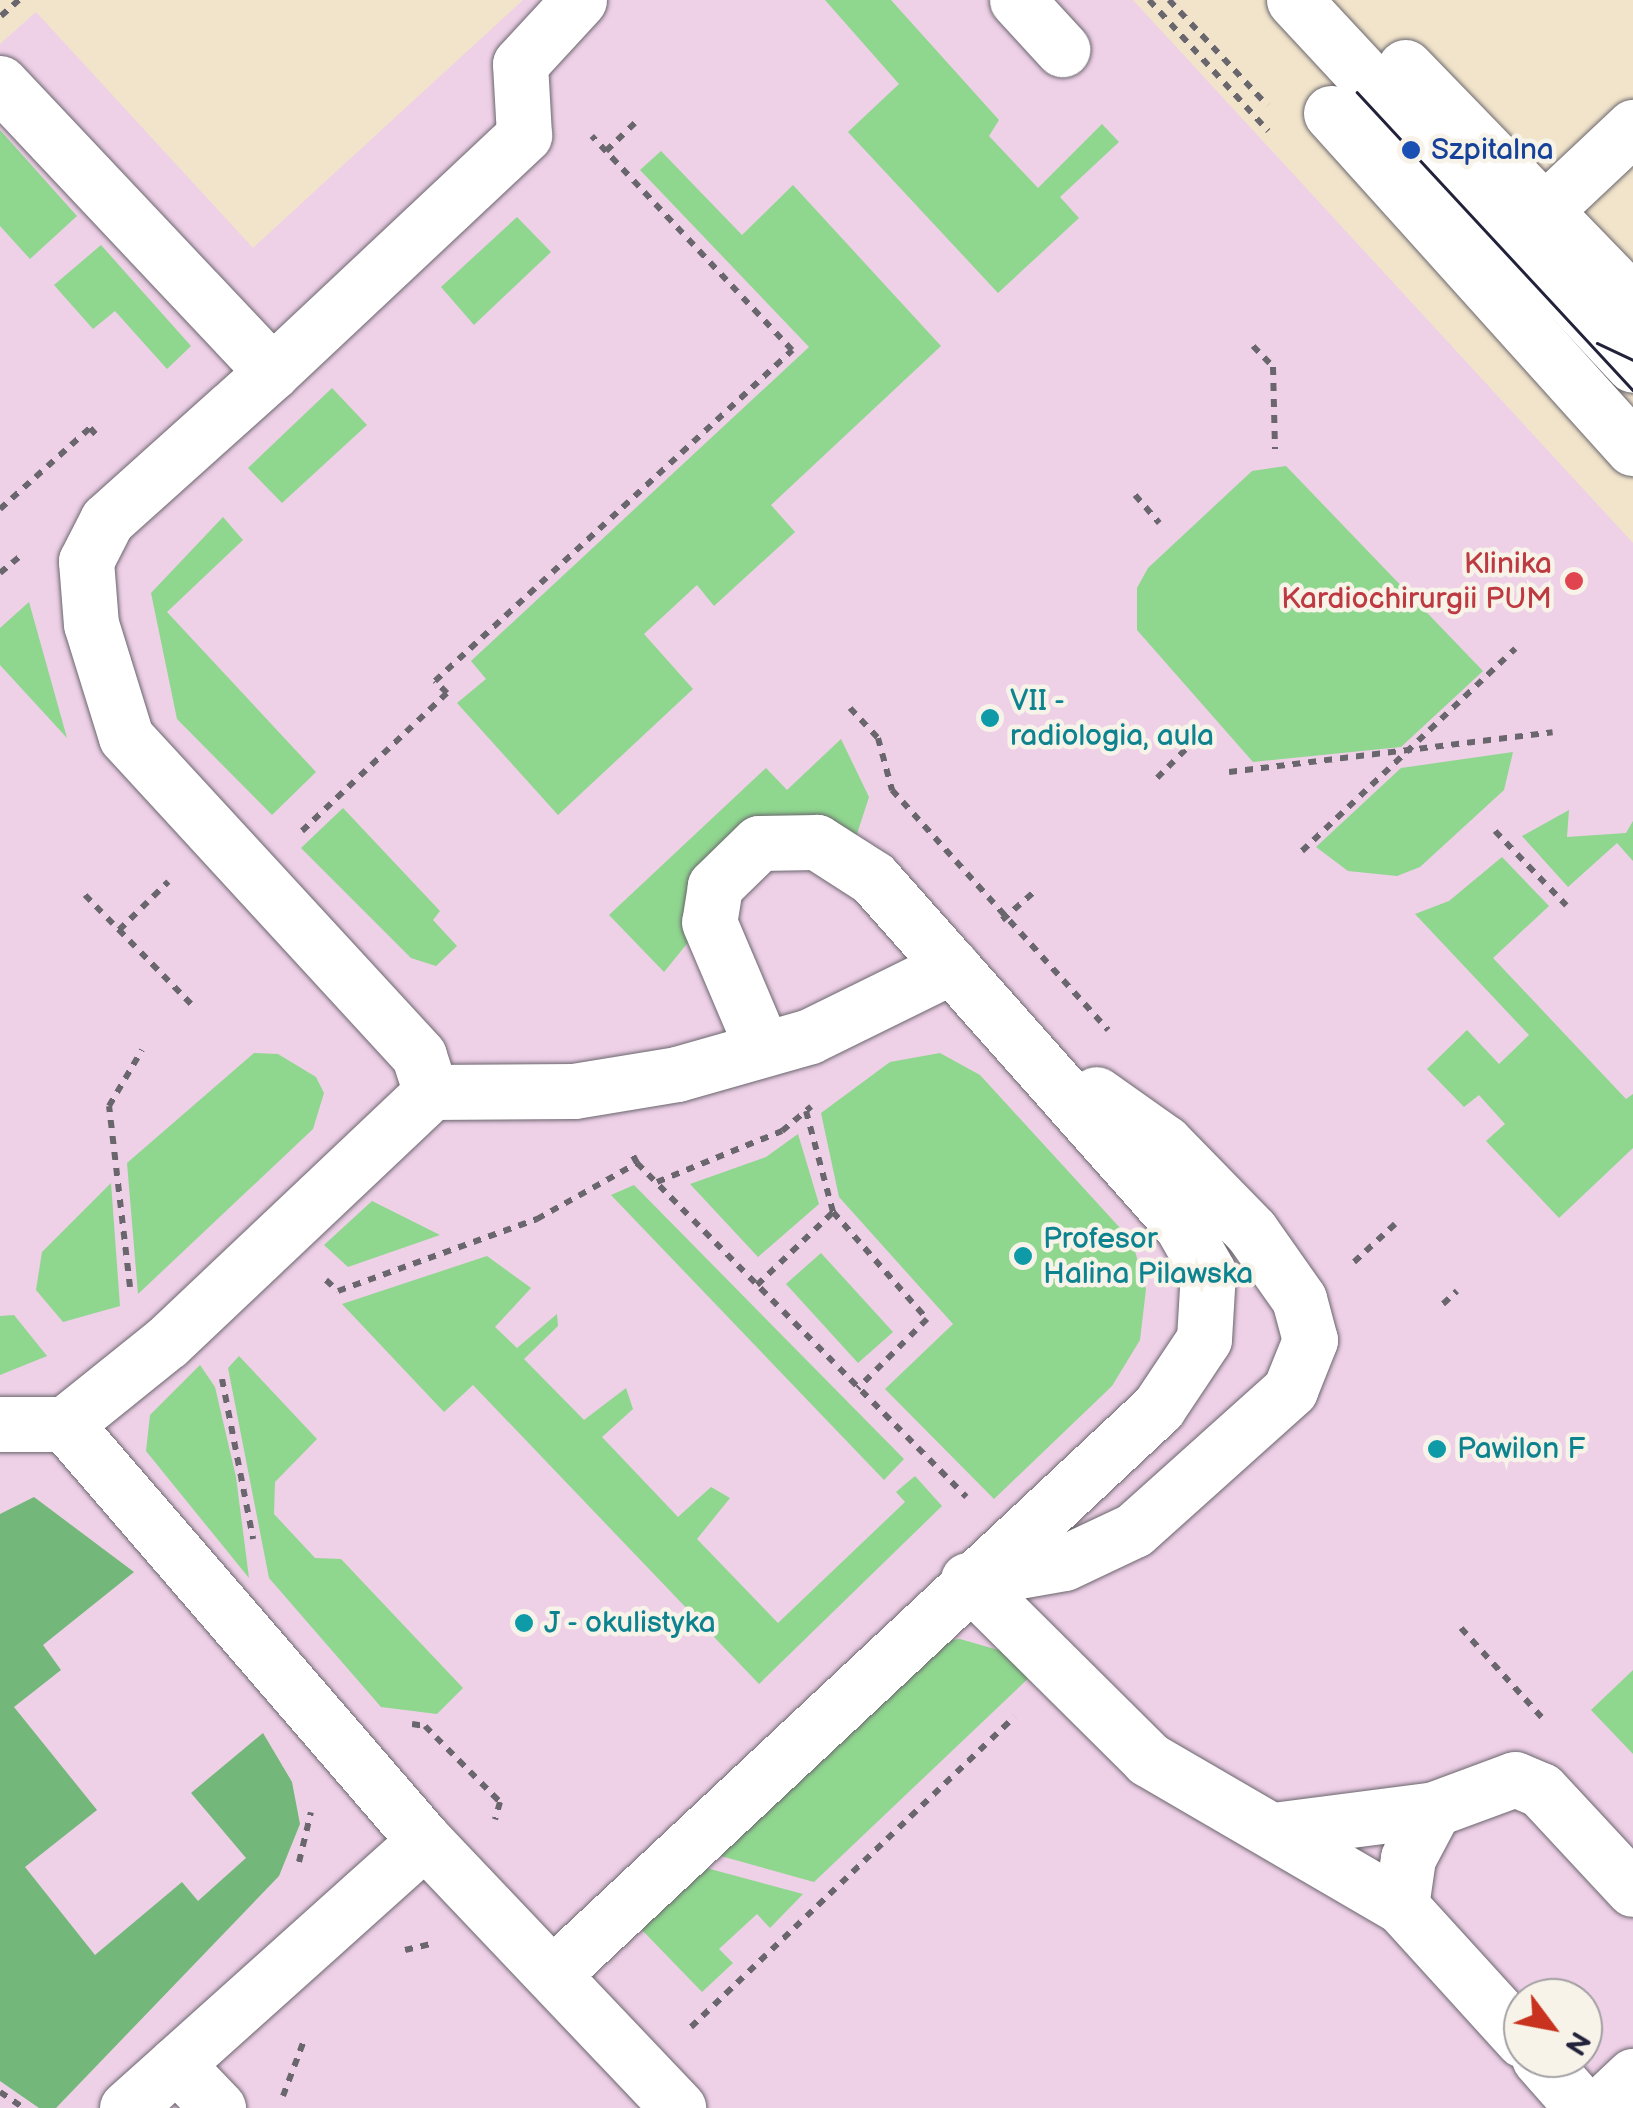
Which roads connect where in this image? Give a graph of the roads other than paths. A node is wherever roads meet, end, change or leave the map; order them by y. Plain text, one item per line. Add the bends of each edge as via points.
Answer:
1 (579, 0) edge
2 (1017, 0) edge
3 (1294, 0) edge
4 (1062, 49) dead end
5 (1396, 57) dead end
6 (0, 83) edge
7 (1331, 113) dead end
8 (1633, 127) edge
9 (1546, 209) junction
10 (1633, 302) edge
11 (1633, 365) edge
12 (272, 372) junction
13 (1633, 448) edge
14 (952, 966) junction
15 (1023, 1043) junction
16 (763, 1049) junction
17 (431, 1092) junction
18 (28, 1434) edge
19 (968, 1580) junction
20 (1434, 1809) junction
21 (1281, 1829) junction
22 (425, 1840) junction
23 (1633, 1890) edge
24 (1401, 1906) junction
25 (555, 1972) junction
26 (1503, 2018) edge
27 (176, 2064) junction
28 (1633, 2076) edge
29 (1557, 2078) edge
30 (662, 2090) edge
31 (128, 2108) edge
32 (218, 2108) edge
33 (1583, 2108) edge
34 (1599, 2108) edge

1 - 12 street via 520,64 524,135
2 - 4 street
3 - 11 street
5 - 9 street
6 - 12 street
7 - 13 street
8 - 9 street
9 - 10 street
12 - 17 street via 107,520 86,561 92,624 126,737 419,1056
14 - 15 street
14 - 16 street via 810,1036
14 - 16 street via 844,855 817,842 759,843 715,886 709,922
15 - 19 street via 1182,1226 1208,1272 1204,1339 1158,1408
15 - 19 street via 1164,1142 1251,1230 1299,1299 1310,1340 1290,1390 1134,1530 1064,1563
16 - 17 street via 574,1091
17 - 18 street via 167,1342
18 - 22 street via 234,1626
19 - 21 street via 1148,1758 1216,1804
19 - 25 street
20 - 21 street
20 - 23 street via 1515,1779 1541,1790
20 - 24 street via 1408,1858
21 - 24 street
22 - 25 street
22 - 27 street
24 - 26 street
25 - 30 street
27 - 31 street
27 - 32 street
28 - 34 street
29 - 33 street

